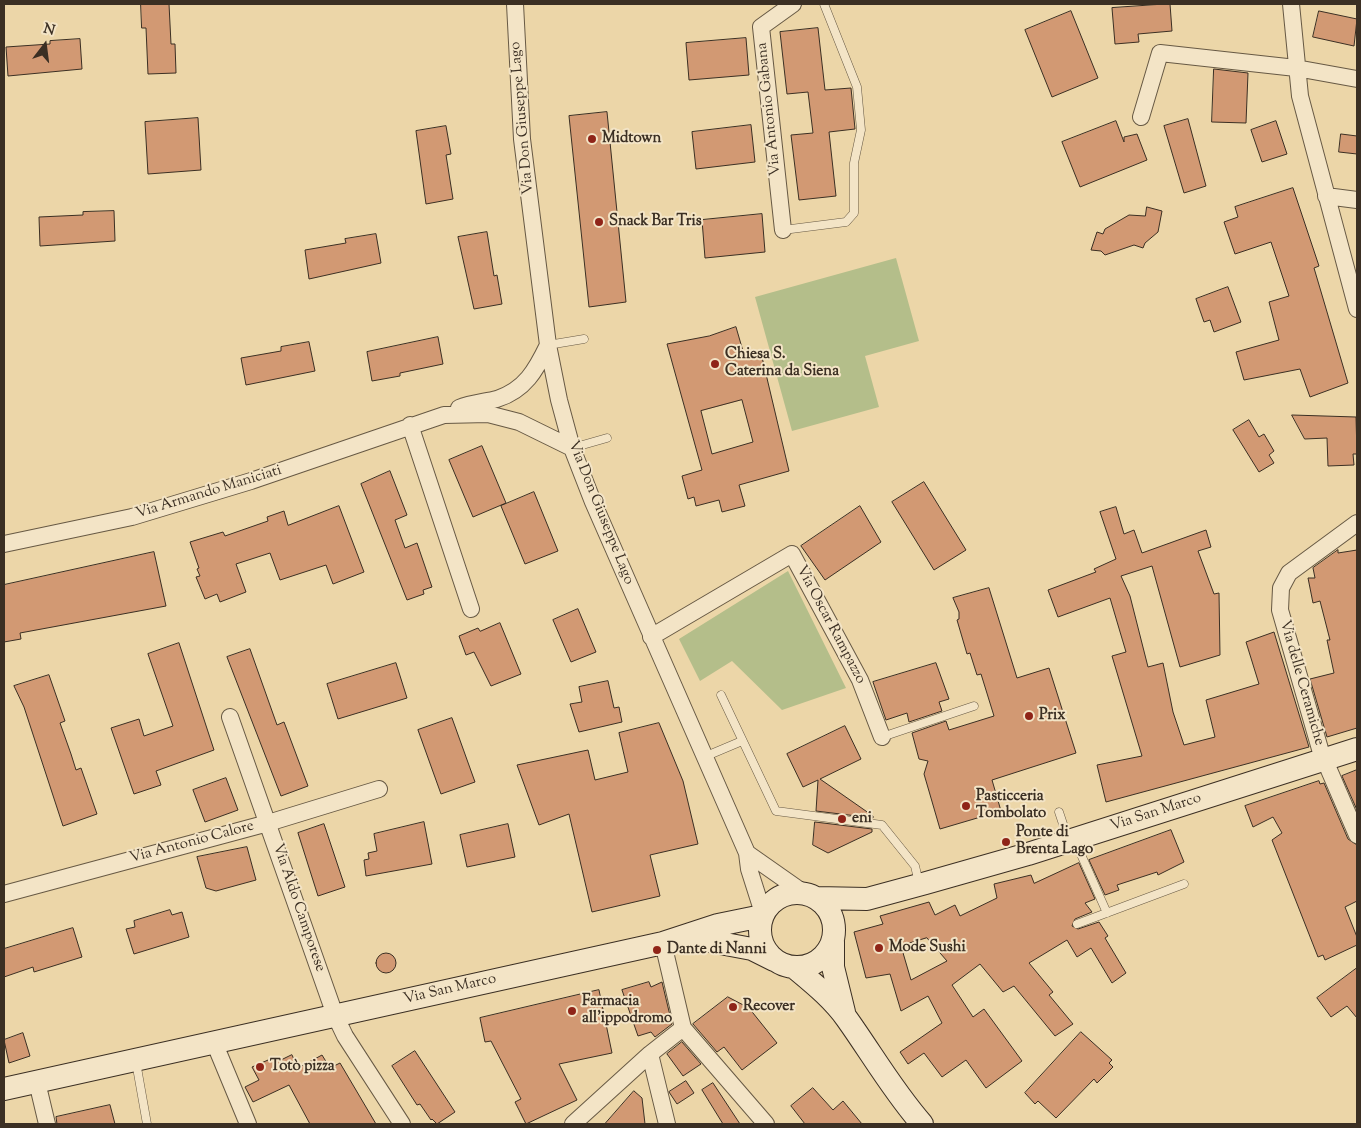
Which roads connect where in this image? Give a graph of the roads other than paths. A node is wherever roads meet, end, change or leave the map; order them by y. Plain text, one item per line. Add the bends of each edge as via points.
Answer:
1 (515, 4) edge
2 (793, 4) edge
3 (824, 4) edge
4 (1291, 4) edge
5 (1296, 68) junction
6 (1357, 79) edge
7 (1141, 117) dead end
8 (1326, 196) junction
9 (1357, 200) edge
10 (783, 230) joint
11 (1357, 308) edge
12 (584, 339) dead end
13 (548, 345) junction
14 (444, 415) junction
15 (410, 426) junction
16 (608, 438) dead end
17 (572, 448) junction
18 (1357, 523) edge
19 (4, 544) edge
20 (471, 609) dead end
21 (652, 637) junction
22 (721, 695) dead end
23 (974, 706) dead end
24 (230, 717) dead end
25 (882, 737) joint
26 (742, 741) junction
27 (1357, 749) edge
28 (704, 757) junction
29 (1324, 760) junction
30 (379, 789) dead end
31 (1060, 812) dead end
32 (268, 823) junction
33 (1357, 835) edge
34 (1072, 840) junction
35 (747, 853) junction
36 (1184, 884) dead end
37 (919, 885) junction
38 (4, 894) edge
39 (810, 896) junction
40 (867, 899) junction
41 (1107, 913) junction
42 (762, 914) junction
43 (1077, 924) dead end
44 (686, 936) junction
45 (834, 938) junction
46 (662, 943) junction
47 (774, 960) junction
48 (795, 968) junction
49 (335, 1015) junction
50 (846, 1018) junction
51 (683, 1028) junction
52 (214, 1042) junction
53 (650, 1054) junction
54 (135, 1060) junction
55 (37, 1082) junction
56 (4, 1089) edge
57 (47, 1124) edge
58 (147, 1124) edge
59 (248, 1124) edge
60 (402, 1124) edge
61 (573, 1124) edge
62 (667, 1124) edge
63 (766, 1124) edge
64 (922, 1124) edge

1 - 13 street, Via Don Giuseppe Lago via 522,138
2 - 10 street, Via Antonio Gabana via 761,27
3 - 10 lane via 857,87 861,130 854,163 854,213 846,222
4 - 5 street
5 - 6 street
5 - 7 street via 1160,53
5 - 8 street
8 - 9 street
8 - 11 street
12 - 13 lane
13 - 14 street, Via Armando Maniciati via 533,375 520,388
13 - 17 street, Via Don Giuseppe Lago via 558,400
14 - 15 street, Via Armando Maniciati
14 - 17 street, Via Armando Maniciati via 480,414 519,422
15 - 19 street, Via Armando Maniciati via 251,481 132,517
15 - 20 street
16 - 17 lane
17 - 21 street, Via Don Giuseppe Lago via 592,502
18 - 29 street, Via delle Ceramiche via 1289,573 1281,588 1280,610
21 - 25 street, Via Oscar Rampazzo via 792,554 860,680
21 - 28 street, Via Don Giuseppe Lago
22 - 26 lane
23 - 25 lane
24 - 32 street, Via Aldo Camporese
26 - 28 lane
26 - 37 lane via 776,811 882,825 915,866
27 - 29 main road, Via San Marco
28 - 35 street, Via Don Giuseppe Lago
29 - 33 street, Via delle Ceramiche
29 - 34 main road, Via San Marco
30 - 32 street, Via Antonio Calore
31 - 34 lane
32 - 38 street, Via Antonio Calore
32 - 49 street, Via Aldo Camporese
34 - 37 main road, Via San Marco
34 - 41 lane
35 - 39 street
35 - 42 street, Via Don Giuseppe Lago
36 - 41 lane
37 - 40 main road, Via San Marco
39 - 40 main road, Via San Marco
39 - 42 main road via 792,893 781,896
39 - 45 main road via 831,914
40 - 45 main road
41 - 43 lane
42 - 44 main road, Via San Marco
42 - 47 main road via 759,936
44 - 46 main road, Via San Marco
44 - 47 main road, Via San Marco via 752,949
45 - 48 main road via 822,958 814,964
45 - 50 main road via 833,967
46 - 49 main road, Via San Marco
46 - 51 street
47 - 48 main road
48 - 50 main road via 816,985
49 - 52 main road, Via San Marco
49 - 60 street, Via Aldo Camporese
50 - 64 main road via 900,1099
51 - 53 street
51 - 63 street
52 - 54 main road, Via San Marco
52 - 59 street
53 - 61 street
53 - 62 street
54 - 55 main road, Via San Marco
54 - 58 lane
55 - 56 main road, Via San Marco
55 - 57 street

